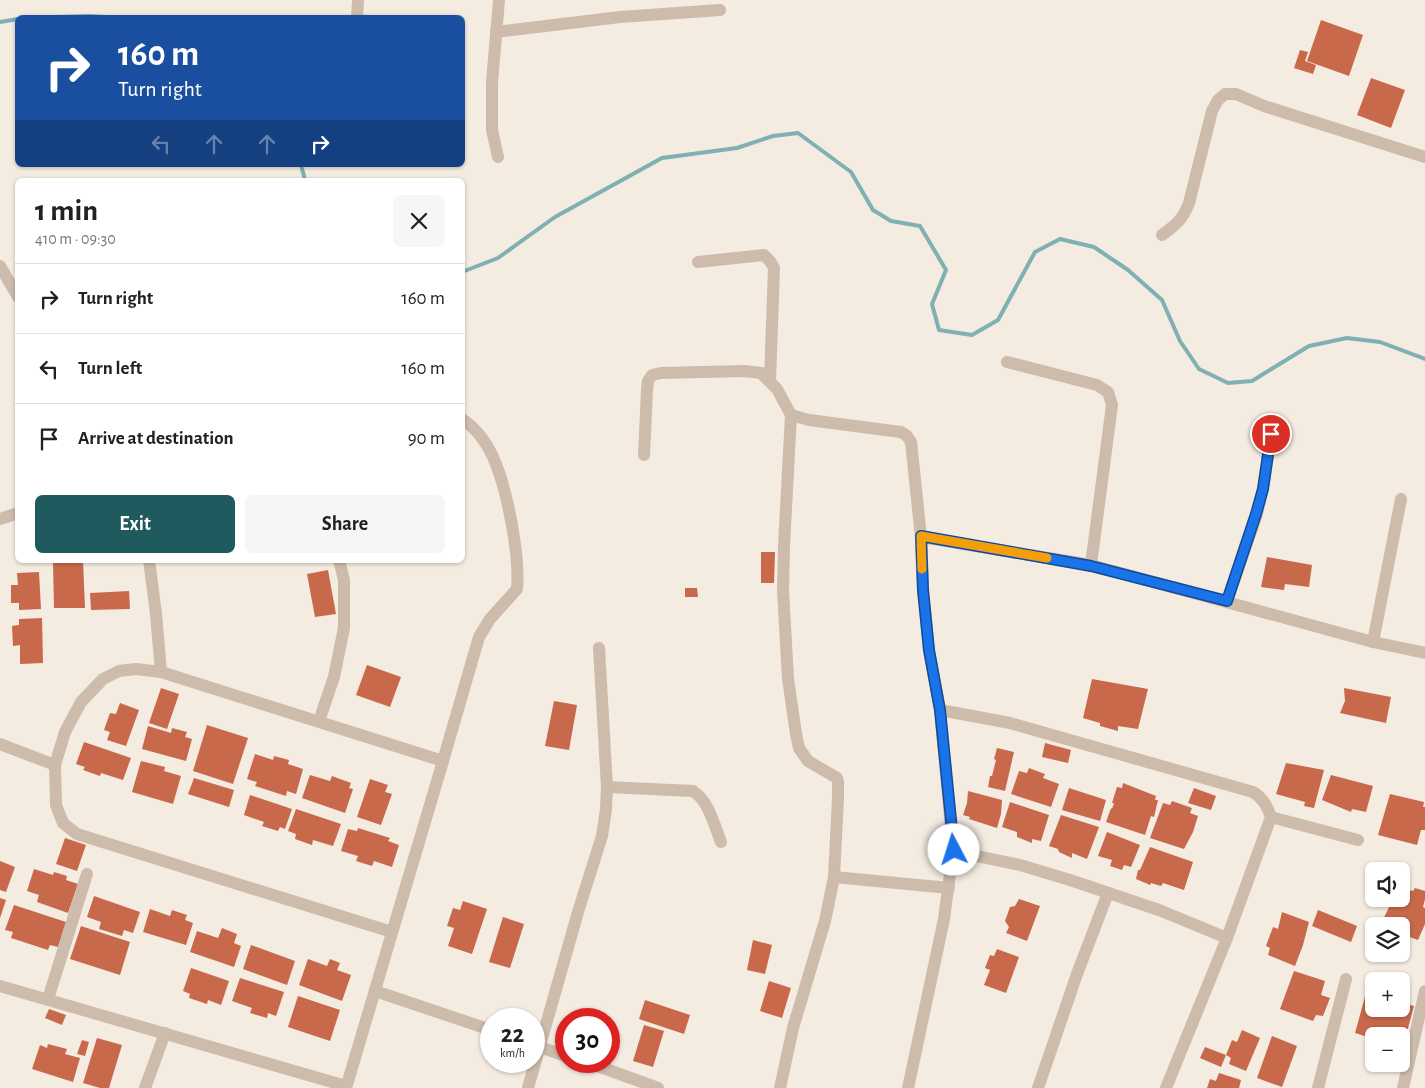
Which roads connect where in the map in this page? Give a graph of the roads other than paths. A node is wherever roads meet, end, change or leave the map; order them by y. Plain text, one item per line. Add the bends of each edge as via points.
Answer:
1 (358, 0) edge
2 (499, 0) edge
3 (720, 10) dead end
4 (357, 15) edge
5 (496, 32) junction
6 (498, 157) dead end
7 (1425, 157) edge
8 (1162, 235) dead end
9 (698, 262) dead end
10 (0, 266) edge
11 (15, 292) edge
12 (1007, 362) dead end
13 (770, 381) junction
14 (791, 415) junction
15 (465, 421) edge
16 (1271, 434) dead end
17 (644, 455) dead end
18 (1401, 500) dead end
19 (15, 514) edge
20 (0, 519) edge
21 (921, 536) junction
22 (149, 563) edge
23 (340, 563) edge
24 (1091, 566) junction
25 (1227, 601) junction
26 (1373, 642) junction
27 (599, 648) dead end
28 (1425, 653) edge
29 (161, 672) junction
30 (940, 710) junction
31 (319, 721) junction
32 (0, 744) edge
33 (443, 761) junction
34 (55, 765) junction
35 (607, 787) junction
36 (1271, 818) junction
37 (1358, 840) dead end
38 (721, 842) dead end
39 (954, 850) junction
40 (87, 874) dead end
41 (834, 877) junction
42 (949, 888) junction
43 (1108, 893) junction
44 (392, 932) junction
45 (1227, 938) junction
46 (1346, 979) dead end
47 (0, 986) edge
48 (375, 991) junction
49 (1425, 991) edge
50 (48, 999) junction
51 (545, 1020) edge
52 (480, 1026) edge
53 (165, 1033) junction
54 (531, 1073) edge
55 (617, 1073) edge
56 (346, 1087) edge
57 (145, 1088) edge
58 (528, 1088) edge
59 (658, 1088) edge
60 (780, 1088) edge
61 (908, 1088) edge
62 (1038, 1088) edge
63 (1166, 1088) edge
64 (1318, 1088) edge
65 (1403, 1088) edge

1 - 4 street
2 - 5 street
3 - 5 street via 620,17
5 - 6 street via 492,130
7 - 8 street via 1264,106 1236,94 1225,94 1212,111 1184,217
9 - 13 street via 764,255 770,261 774,268
10 - 11 street
12 - 24 street via 1097,385 1108,392 1112,405
13 - 14 street
13 - 17 street via 761,373 745,370 652,375 647,390
14 - 21 street via 901,432 907,436 911,442
14 - 41 street via 783,590 788,679 799,748 808,761 834,776 838,782
15 - 33 street via 475,428 494,458 509,510 518,578 517,589 490,619 479,637
16 - 25 street via 1259,506
18 - 26 street
19 - 20 street
21 - 24 street
21 - 30 street via 929,650
22 - 29 street
23 - 31 street via 344,580 344,628 334,677
24 - 25 street
25 - 26 street
26 - 28 street
27 - 35 street
29 - 31 street
29 - 34 street via 119,671 103,679 81,702 65,732
30 - 36 street via 1010,723 1253,792 1264,802
30 - 39 street
31 - 33 street
32 - 34 street
33 - 44 street
34 - 44 street via 56,805 63,823 77,834
35 - 38 street via 693,791 707,806
35 - 51 street via 602,836
36 - 37 street
36 - 45 street
39 - 42 street
39 - 43 street via 1020,865
40 - 50 street
41 - 42 street
41 - 60 street
42 - 61 street
43 - 45 street
43 - 62 street
44 - 48 street
45 - 63 street
46 - 64 street
47 - 50 street
48 - 52 street
48 - 56 street
49 - 65 street
50 - 53 street
53 - 56 street
53 - 57 street
54 - 58 street
55 - 59 street

